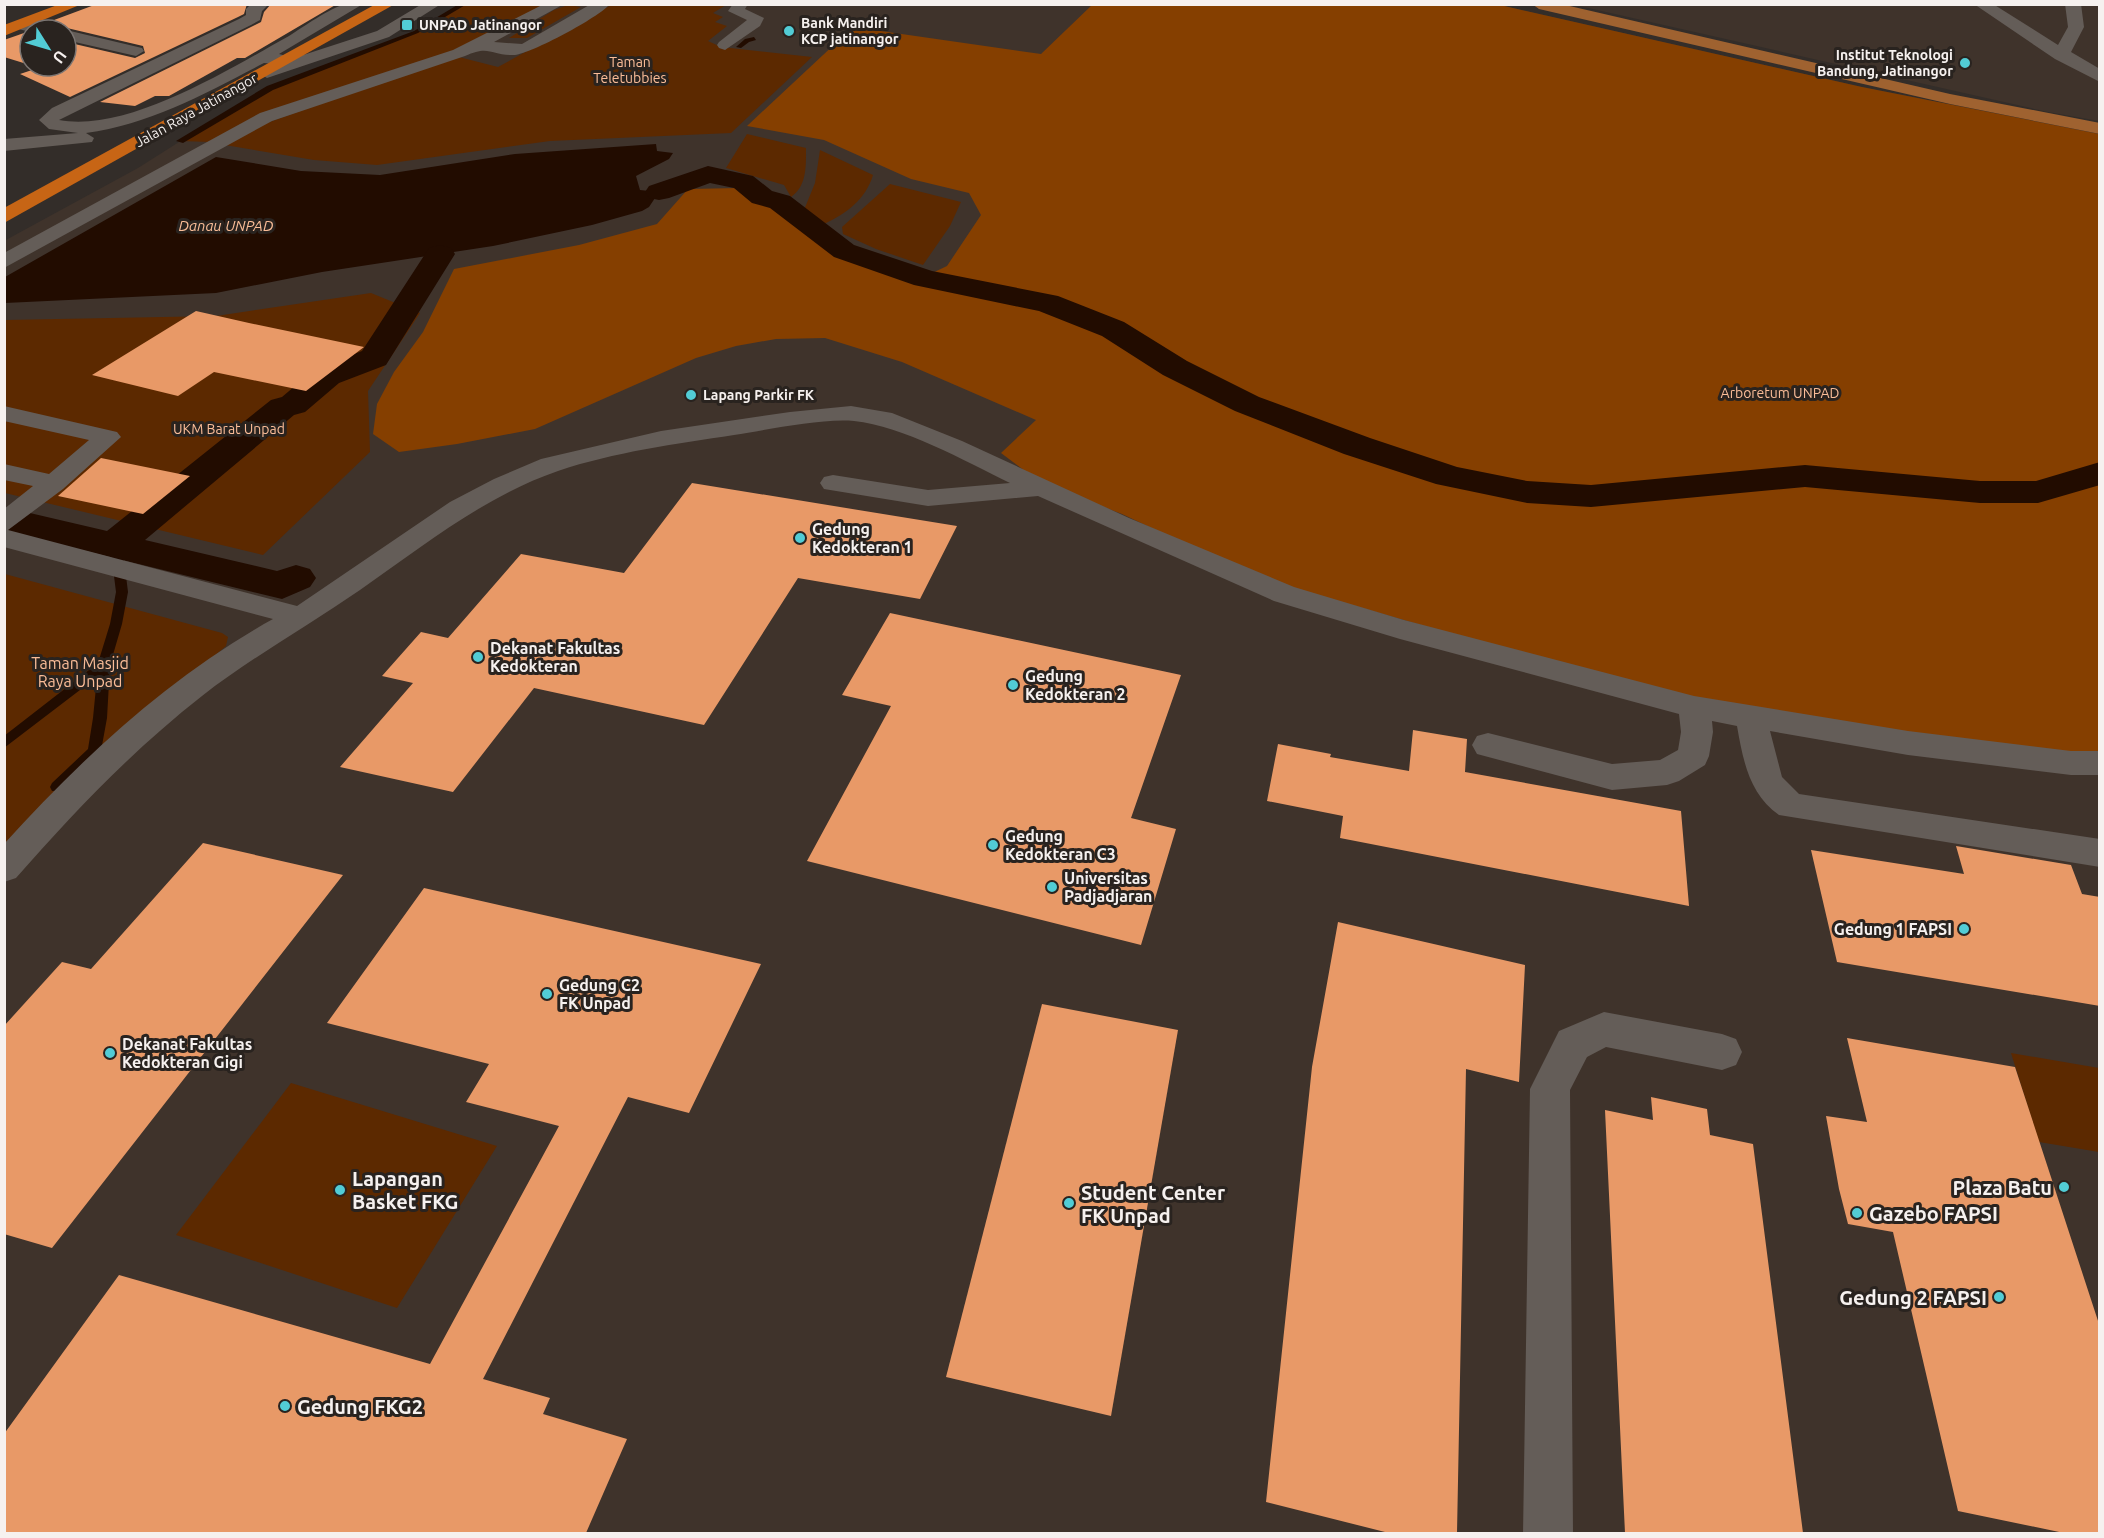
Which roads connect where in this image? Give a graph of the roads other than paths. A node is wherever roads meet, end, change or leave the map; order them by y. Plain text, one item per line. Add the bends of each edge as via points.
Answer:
1 (75, 4) edge
2 (262, 4) edge
3 (356, 4) edge
4 (387, 4) edge
5 (415, 4) edge
6 (434, 4) edge
7 (557, 4) edge
8 (603, 4) edge
9 (741, 4) edge
10 (1539, 4) edge
11 (1981, 4) edge
12 (2073, 4) edge
13 (39, 18) edge
14 (78, 38) edge
15 (481, 44) junction
16 (725, 45) dead end
17 (338, 48) junction
18 (136, 51) dead end
19 (2061, 55) junction
20 (287, 60) joint
21 (259, 67) junction
22 (2100, 77) edge
23 (2100, 129) edge
24 (158, 131) junction
25 (139, 142) junction
26 (4, 145) edge
27 (4, 156) edge
28 (4, 217) edge
29 (4, 262) edge
30 (4, 413) edge
31 (4, 472) edge
32 (54, 483) junction
33 (833, 483) dead end
34 (1039, 488) junction
35 (4, 523) edge
36 (4, 538) edge
37 (302, 617) junction
38 (1694, 706) junction
39 (1750, 717) junction
40 (1488, 745) dead end
41 (2100, 763) edge
42 (2100, 853) edge
43 (4, 868) edge
44 (1722, 1052) dead end
45 (1548, 1533) edge

1 - 13 highway
2 - 21 street via 254,9 254,17 48,120 55,125 81,128 117,123 148,114
3 - 21 street
4 - 20 highway
5 - 17 street
6 - 17 street via 392,29
7 - 15 street
8 - 15 street via 525,48 512,50
9 - 16 street via 736,11 756,18
10 - 23 main road via 1950,99
11 - 19 street
12 - 19 street via 2076,27
14 - 18 street
15 - 29 street via 379,82 266,117
17 - 21 street
19 - 22 street
20 - 21 street
21 - 24 highway, Jalan Raya Jatinangor
24 - 25 highway, Jalan Raya Jatinangor
24 - 26 street
25 - 27 street
25 - 28 highway, Jalan Raya Jatinangor
30 - 32 street via 108,436
31 - 32 street
32 - 35 street
33 - 34 street via 928,498
34 - 37 street via 883,418 851,413 661,439 550,465 503,485 460,508
34 - 38 street via 1284,594
36 - 37 street
37 - 43 street via 258,641 191,688 109,756
38 - 39 street
38 - 40 street via 1697,732 1693,756 1666,772 1612,777
39 - 41 street via 1908,742 2071,763
39 - 42 street via 1768,785 1791,806
44 - 45 street via 1604,1029 1573,1044 1550,1089

